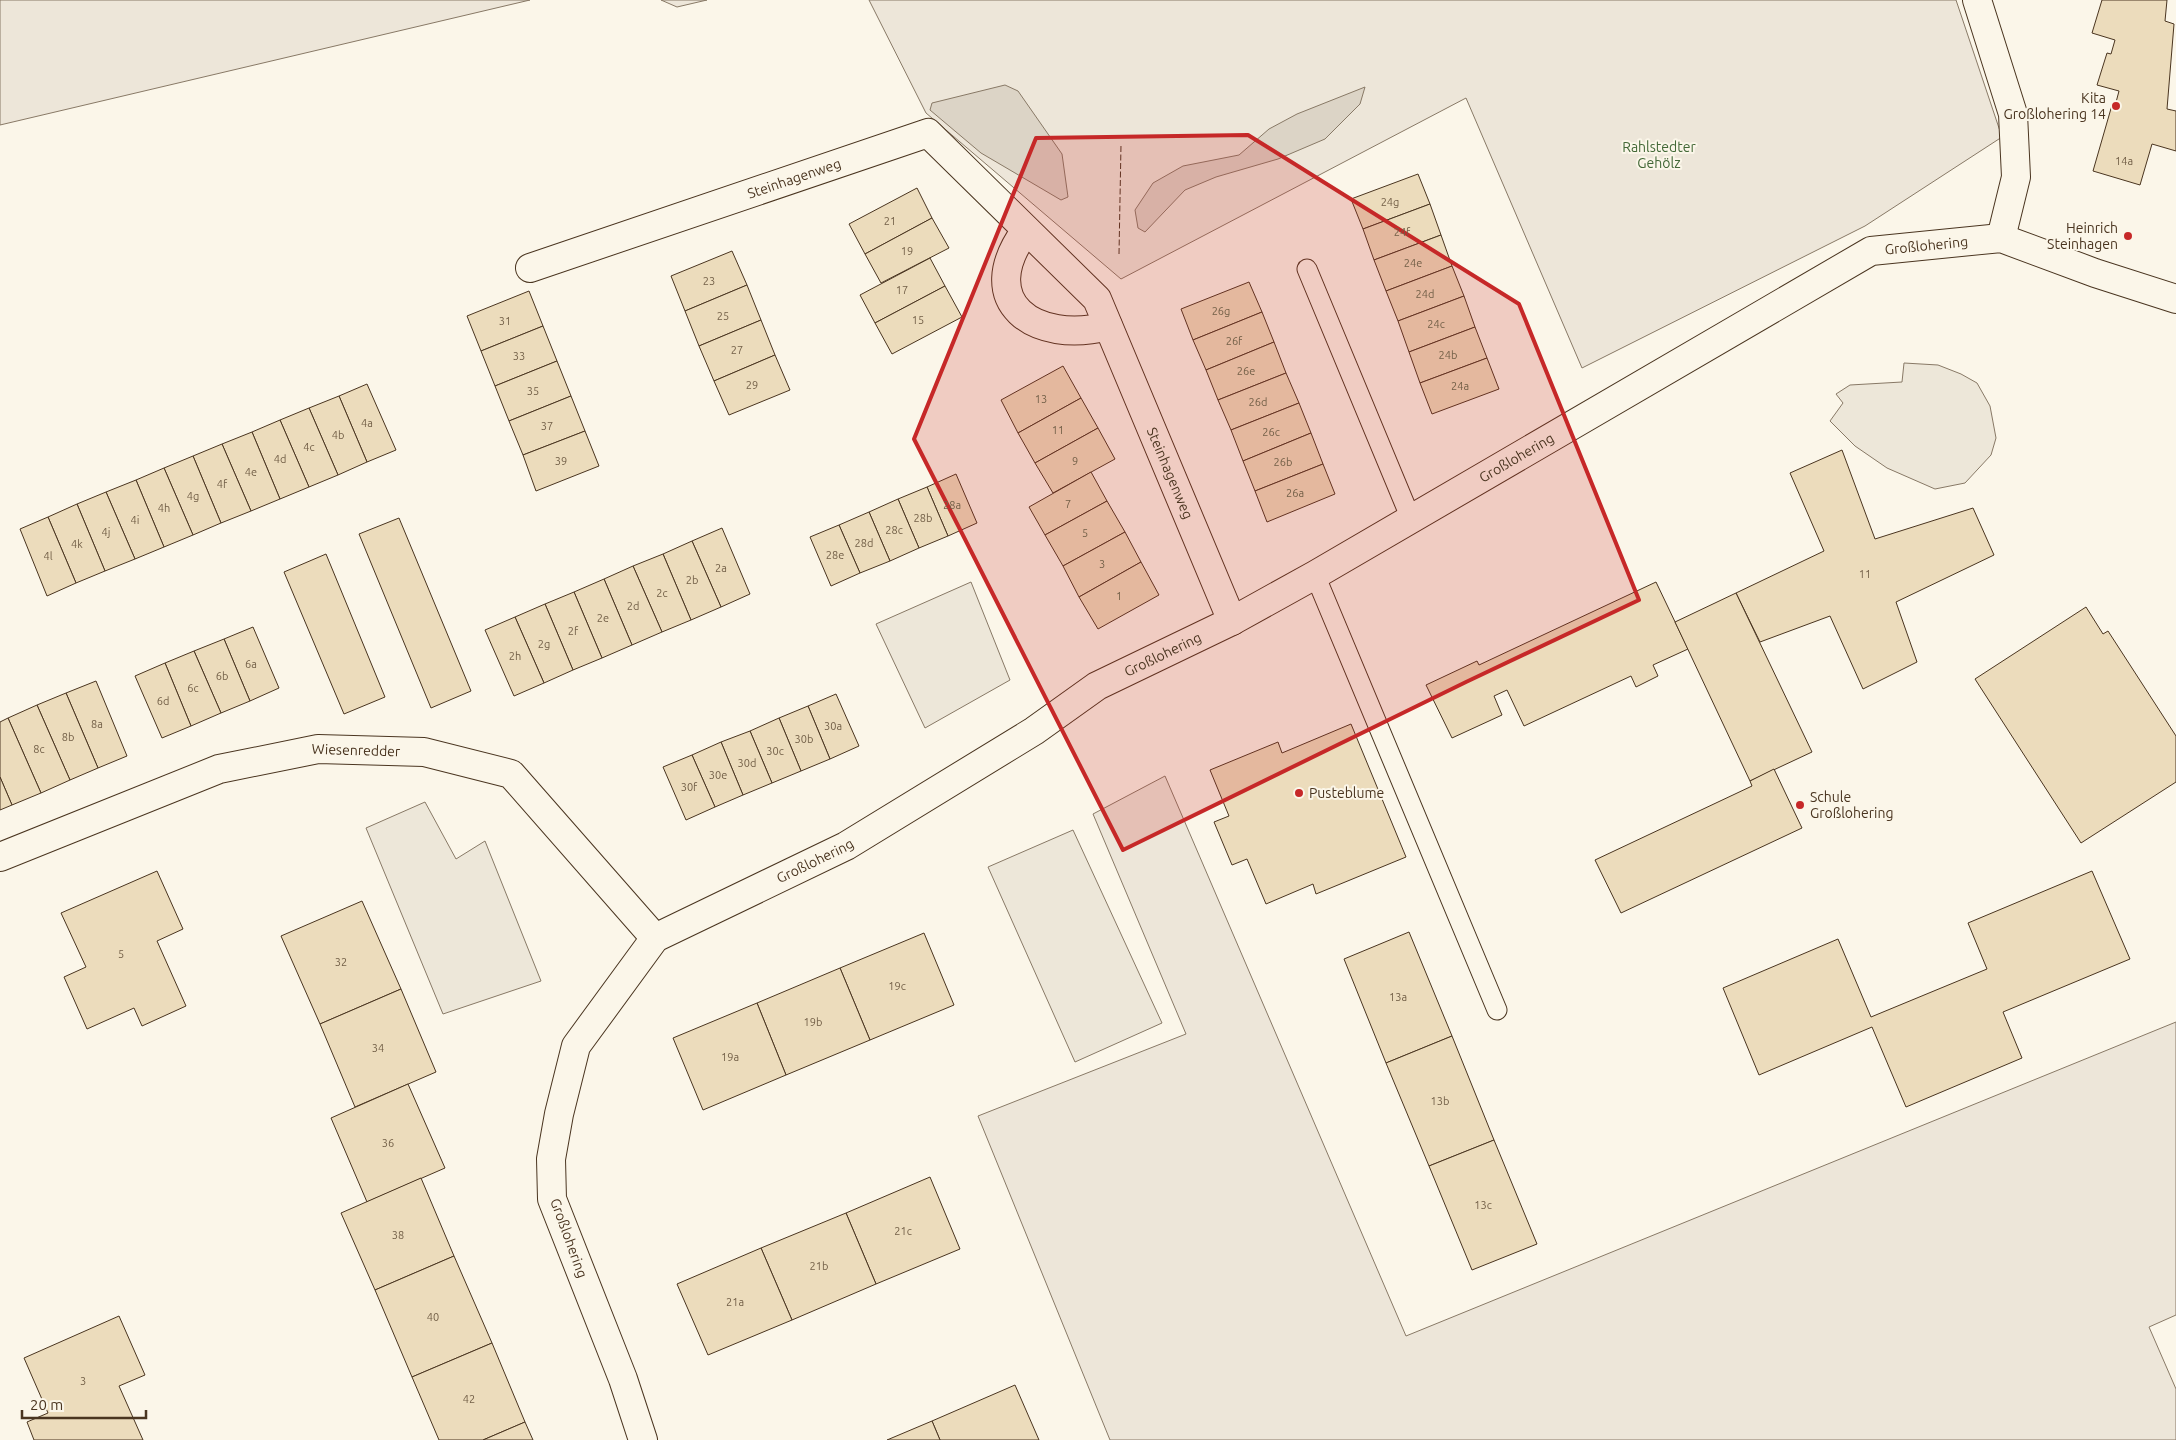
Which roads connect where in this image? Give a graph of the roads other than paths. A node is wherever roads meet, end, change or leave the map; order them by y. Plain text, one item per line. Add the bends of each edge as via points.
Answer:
1 (1977, 0) edge
2 (1026, 230) junction
3 (2001, 238) junction
4 (530, 268) dead end
5 (1306, 269) dead end
6 (2176, 299) edge
7 (1108, 326) junction
8 (1411, 519) junction
9 (1314, 575) junction
10 (1232, 621) junction
11 (0, 857) edge
12 (655, 938) junction
13 (1497, 1010) dead end
14 (643, 1440) edge

1 - 3 street via 2013,114 2016,177
2 - 4 street, Steinhagenweg via 928,133
2 - 7 street, Steinhagenweg via 1097,299
2 - 7 street via 1016,243 1006,272 1014,306 1025,319 1058,331 1084,331
3 - 6 street, Großlohering
3 - 8 street, Großlohering via 1871,251
5 - 8 lane
7 - 10 street, Steinhagenweg
8 - 9 street, Großlohering
9 - 10 street, Großlohering
9 - 13 lane
10 - 12 street, Großlohering via 1097,686 1034,731 846,846
11 - 12 street, Wiesenredder via 219,769 318,749 424,752 511,774
12 - 14 street, Großlohering via 576,1046 551,1159 552,1199 623,1379

